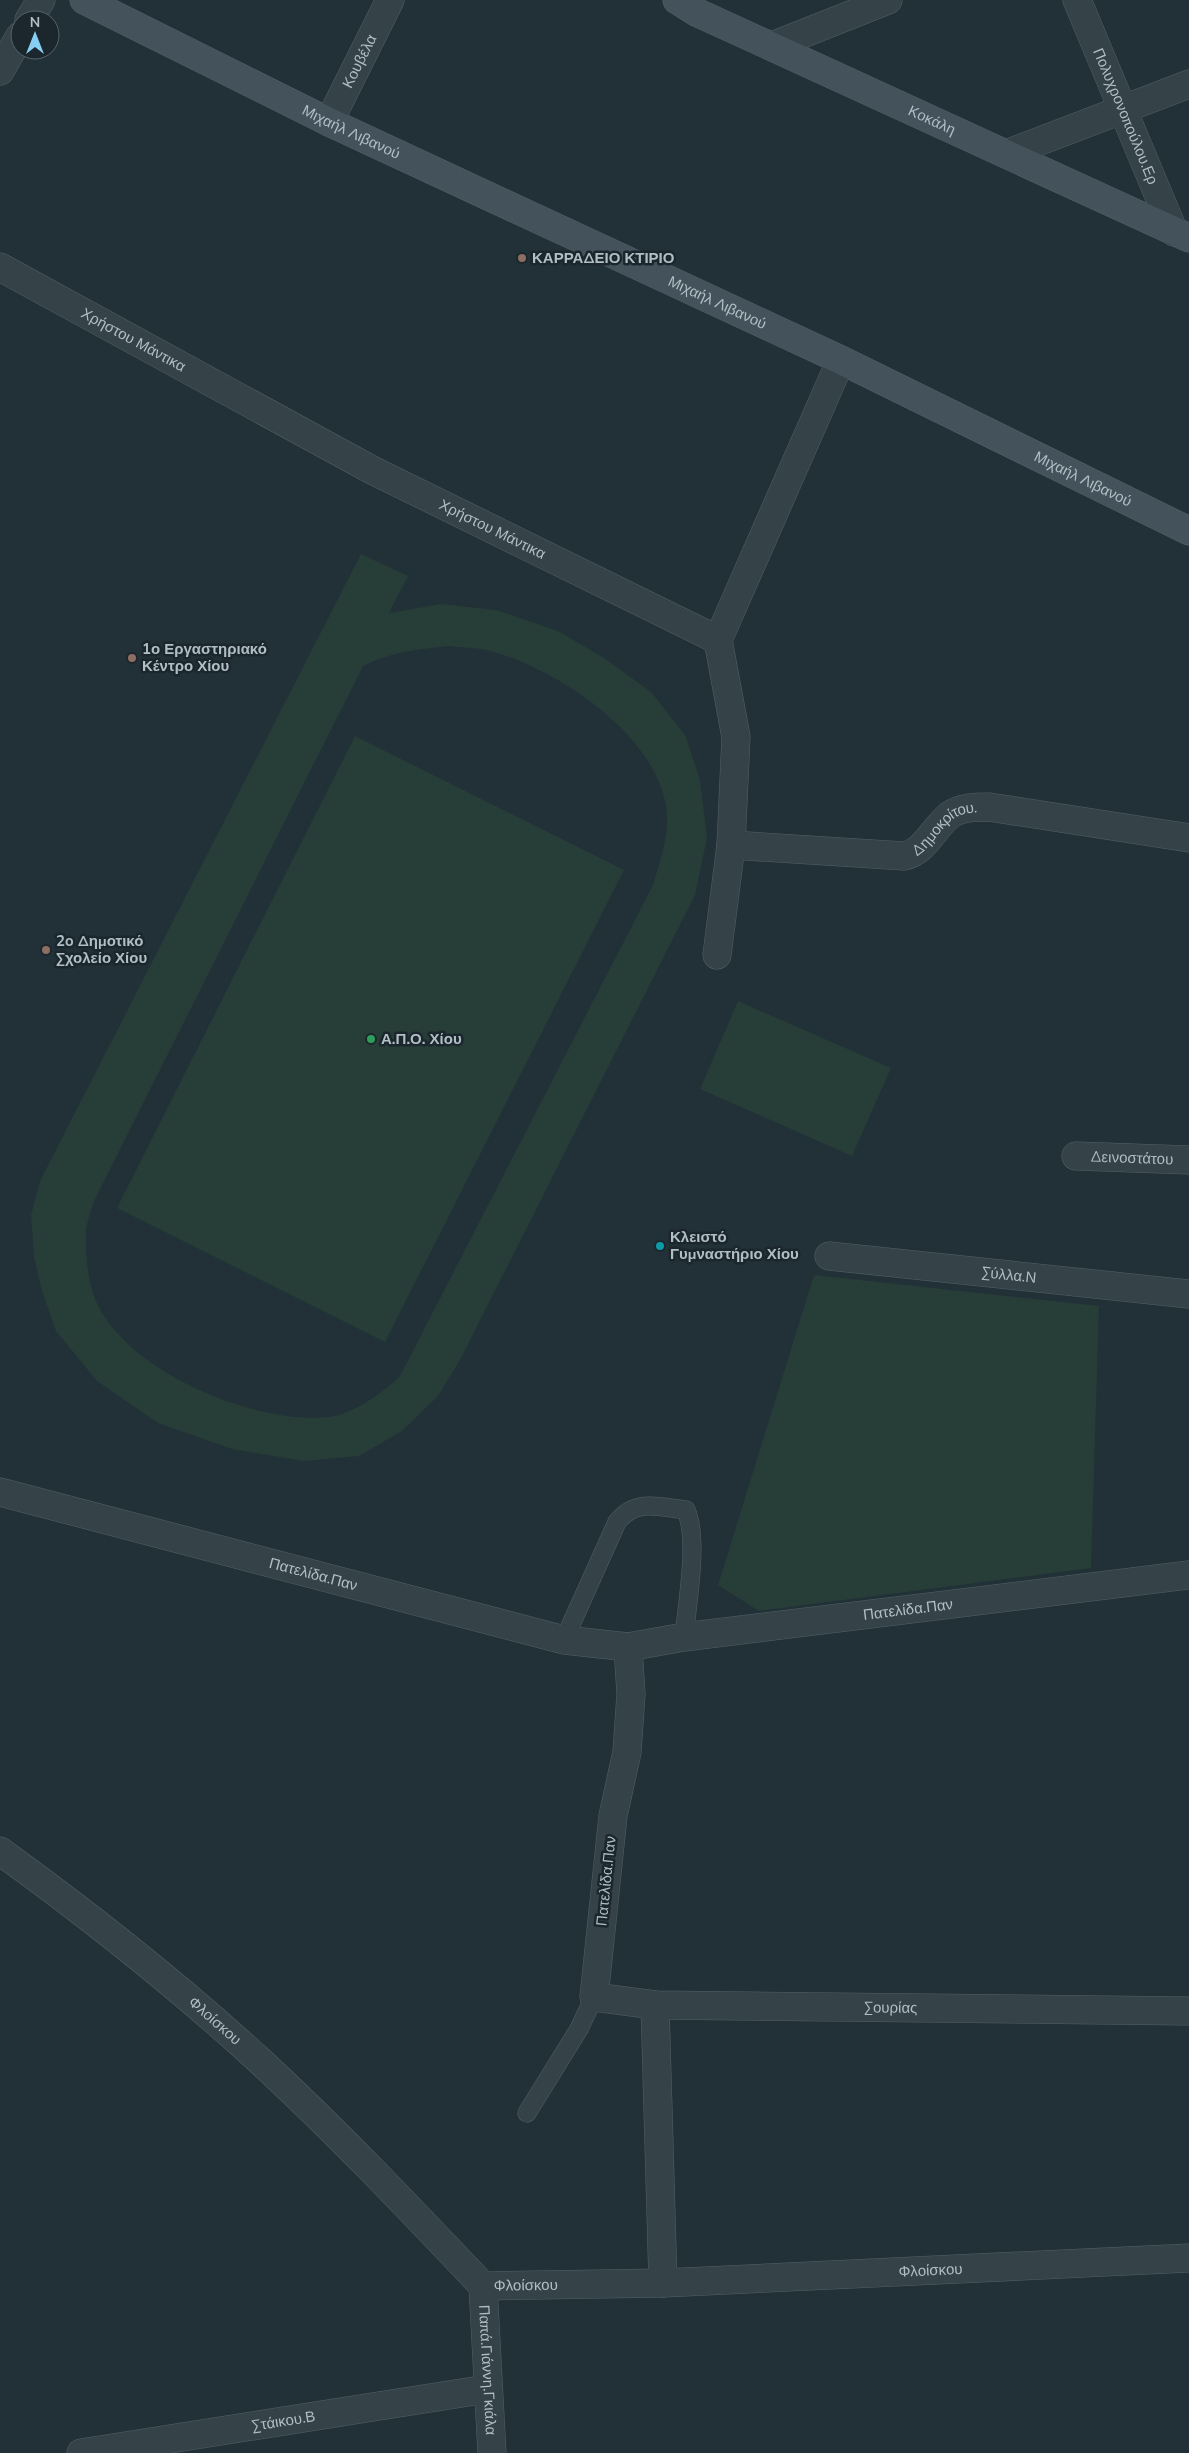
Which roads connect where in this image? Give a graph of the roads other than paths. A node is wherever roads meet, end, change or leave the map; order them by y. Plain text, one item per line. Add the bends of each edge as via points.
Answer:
1 (84, 0) edge
2 (390, 0) edge
3 (677, 0) edge
4 (888, 0) edge
5 (1077, 0) edge
6 (772, 46) junction
7 (10, 54) edge
8 (0, 71) edge
9 (1189, 84) edge
10 (1122, 108) junction
11 (329, 122) junction
12 (1006, 154) junction
13 (1181, 235) edge
14 (0, 267) edge
15 (842, 360) junction
16 (1189, 531) edge
17 (718, 640) junction
18 (1189, 838) edge
19 (731, 845) junction
20 (717, 955) dead end
21 (1076, 1156) dead end
22 (1189, 1160) edge
23 (829, 1256) dead end
24 (1189, 1294) edge
25 (0, 1492) edge
26 (1189, 1575) edge
27 (684, 1637) junction
28 (564, 1640) junction
29 (628, 1647) junction
30 (0, 1851) edge
31 (594, 1997) junction
32 (655, 2005) junction
33 (1189, 2011) edge
34 (527, 2113) dead end
35 (1189, 2258) edge
36 (663, 2283) junction
37 (483, 2286) junction
38 (488, 2389) junction
39 (80, 2453) edge
40 (492, 2453) edge

1 - 11 street, Μιχαήλ Λιβανού
2 - 11 street, Κουβέλα
3 - 6 street, Κοκάλη via 696,12
4 - 6 street
5 - 10 street, Πολυχρονοπούλου.Ερ
6 - 12 street, Κοκάλη
7 - 8 street
9 - 10 street
10 - 12 street
10 - 13 street, Πολυχρονοπούλου.Ερ
11 - 15 street, Μιχαήλ Λιβανού
12 - 13 street, Κοκάλη
14 - 17 street, Χρήστου Μάντικα via 372,470
15 - 16 street, Μιχαήλ Λιβανού
15 - 17 street
17 - 19 street via 736,737
18 - 19 street, Δημοκρίτου. via 976,807 950,814 916,851 904,856
19 - 20 street
21 - 22 street, Δεινοστάτου
23 - 24 street, Σύλλα.Ν
25 - 28 street, Πατελίδα.Παν
26 - 27 street, Πατελίδα.Παν
27 - 28 lane via 692,1539 690,1518 686,1510 642,1505 626,1511 617,1522
27 - 29 street, Πατελίδα.Παν
28 - 29 street, Πατελίδα.Παν
29 - 31 street, Πατελίδα.Παν via 631,1694 627,1752 613,1816
30 - 37 street, Φλοίσκου via 90,1916 258,2059 372,2168
31 - 32 street, Σουρίας
31 - 34 lane via 579,2029
32 - 33 street, Σουρίας
32 - 36 street
35 - 36 street, Φλοίσκου
36 - 37 street, Φλοίσκου
37 - 38 street, Παπά.Γιάννη.Γκιάλα
38 - 39 street, Στάικου.Β
38 - 40 street, Παπά.Γιάννη.Γκιάλα

